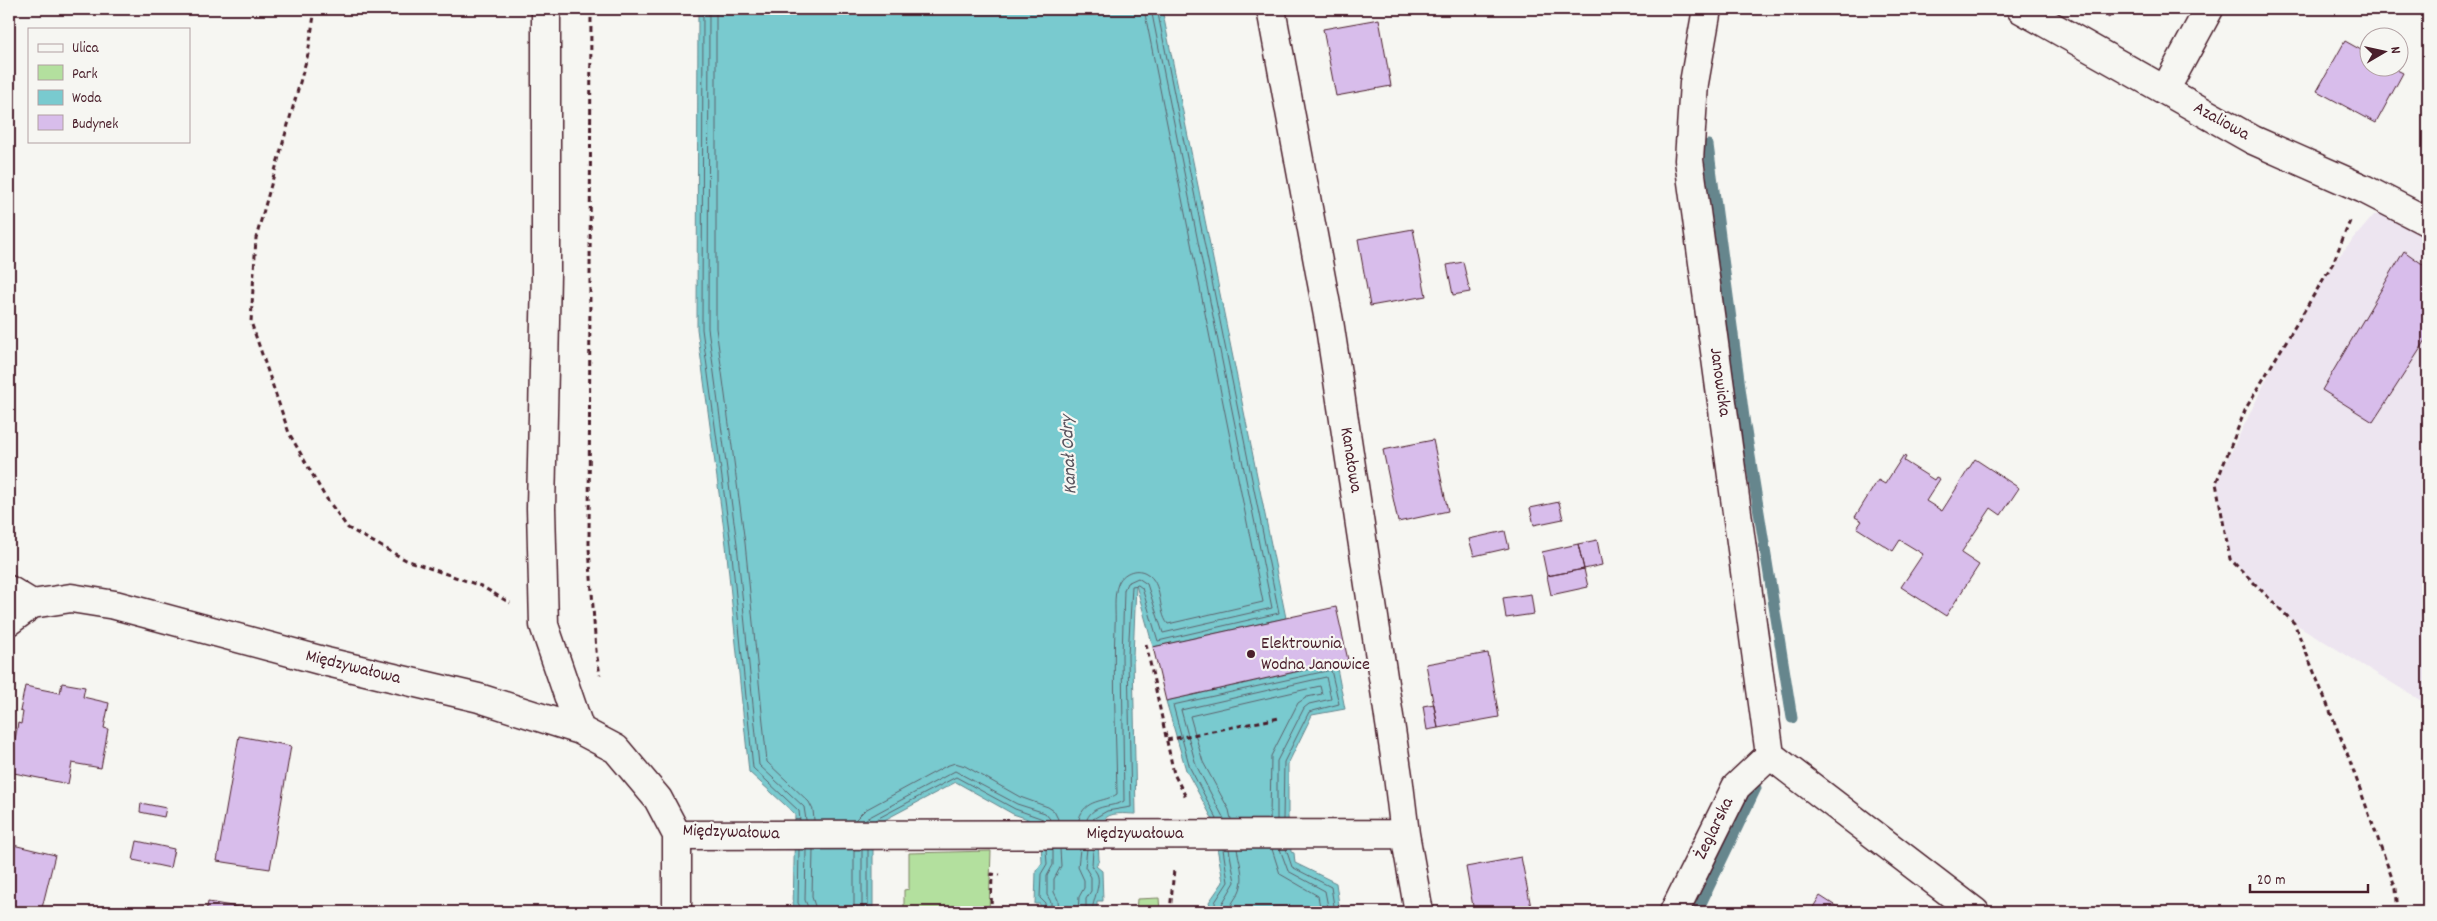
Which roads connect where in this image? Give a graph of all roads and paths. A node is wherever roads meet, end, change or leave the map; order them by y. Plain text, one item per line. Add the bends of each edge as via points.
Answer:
1 (315, 9) edge
2 (546, 9) edge
3 (591, 9) edge
4 (1271, 9) edge
5 (1707, 9) edge
6 (2021, 9) edge
7 (2210, 9) edge
8 (2165, 90) junction
9 (2364, 189) junction
10 (2428, 222) edge
11 (9, 590) edge
12 (32, 604) junction
13 (9, 621) edge
14 (544, 624) junction
15 (1146, 644) dead end
16 (600, 673) dead end
17 (1160, 675) dead end
18 (1153, 676) junction
19 (1279, 718) dead end
20 (580, 730) junction
21 (1167, 740) junction
22 (1770, 755) junction
23 (1189, 803) dead end
24 (1178, 834) junction
25 (1405, 834) junction
26 (676, 835) junction
27 (1000, 875) dead end
28 (677, 912) edge
29 (991, 912) edge
30 (1170, 912) edge
31 (1420, 912) edge
32 (1674, 912) edge
33 (1975, 912) edge
34 (2398, 912) edge

1 - 14 path via 308,54 255,247 251,322 290,433 324,495 348,528 406,560 481,586
2 - 14 street via 546,274 541,508
3 - 16 path via 589,548
4 - 25 street, Kanałowa via 1329,320
5 - 22 street, Janowicka via 1694,83 1689,160
6 - 8 street, Azaliowa
7 - 8 street
8 - 9 street, Azaliowa via 2253,140
9 - 10 street, Azaliowa
9 - 34 path via 2333,263 2246,408 2216,483 2230,559 2294,623 2347,753 2396,889
11 - 12 street
12 - 13 street, Międzywałowa
12 - 20 street, Międzywałowa via 71,598 115,605 327,662 479,698
14 - 20 street
15 - 18 path
17 - 18 path
18 - 21 path
19 - 21 path
20 - 26 street, Międzywałowa via 616,748 658,799
21 - 23 path via 1174,774
22 - 32 street, Żeglarska via 1736,787
22 - 33 street
24 - 25 street, Międzywałowa
24 - 26 street, Międzywałowa
24 - 30 path
25 - 31 street, Kanałowa
26 - 28 street
27 - 29 path via 992,874

